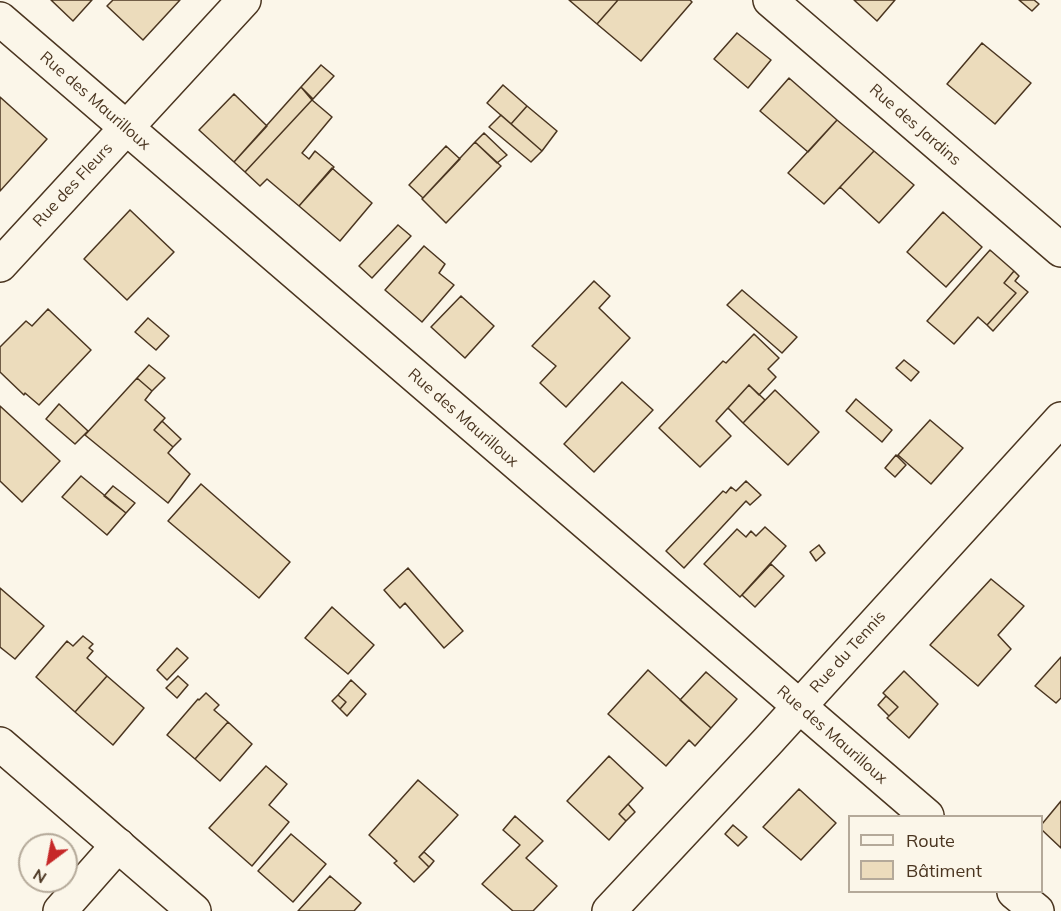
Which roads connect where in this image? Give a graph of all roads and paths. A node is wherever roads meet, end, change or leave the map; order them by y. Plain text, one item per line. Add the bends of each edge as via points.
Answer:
1 (244, 0) edge
2 (770, 0) edge
3 (0, 19) edge
4 (126, 128) junction
5 (1061, 250) edge
6 (0, 265) edge
7 (1061, 419) edge
8 (799, 706) junction
9 (0, 744) edge
10 (926, 815) edge
11 (118, 845) junction
12 (1016, 893) edge
13 (60, 911) edge
14 (194, 911) edge
15 (609, 911) edge
16 (1037, 911) edge

1 - 4 street, Rue des Fleurs
2 - 5 street, Rue des Jardins
3 - 4 street, Rue des Maurilloux
4 - 6 street, Rue des Fleurs
4 - 8 street, Rue des Maurilloux
7 - 8 street, Rue du Tennis
8 - 10 street, Rue des Maurilloux
8 - 15 street, Rue du Tennis
9 - 11 street
11 - 13 street
11 - 14 street
12 - 16 street

